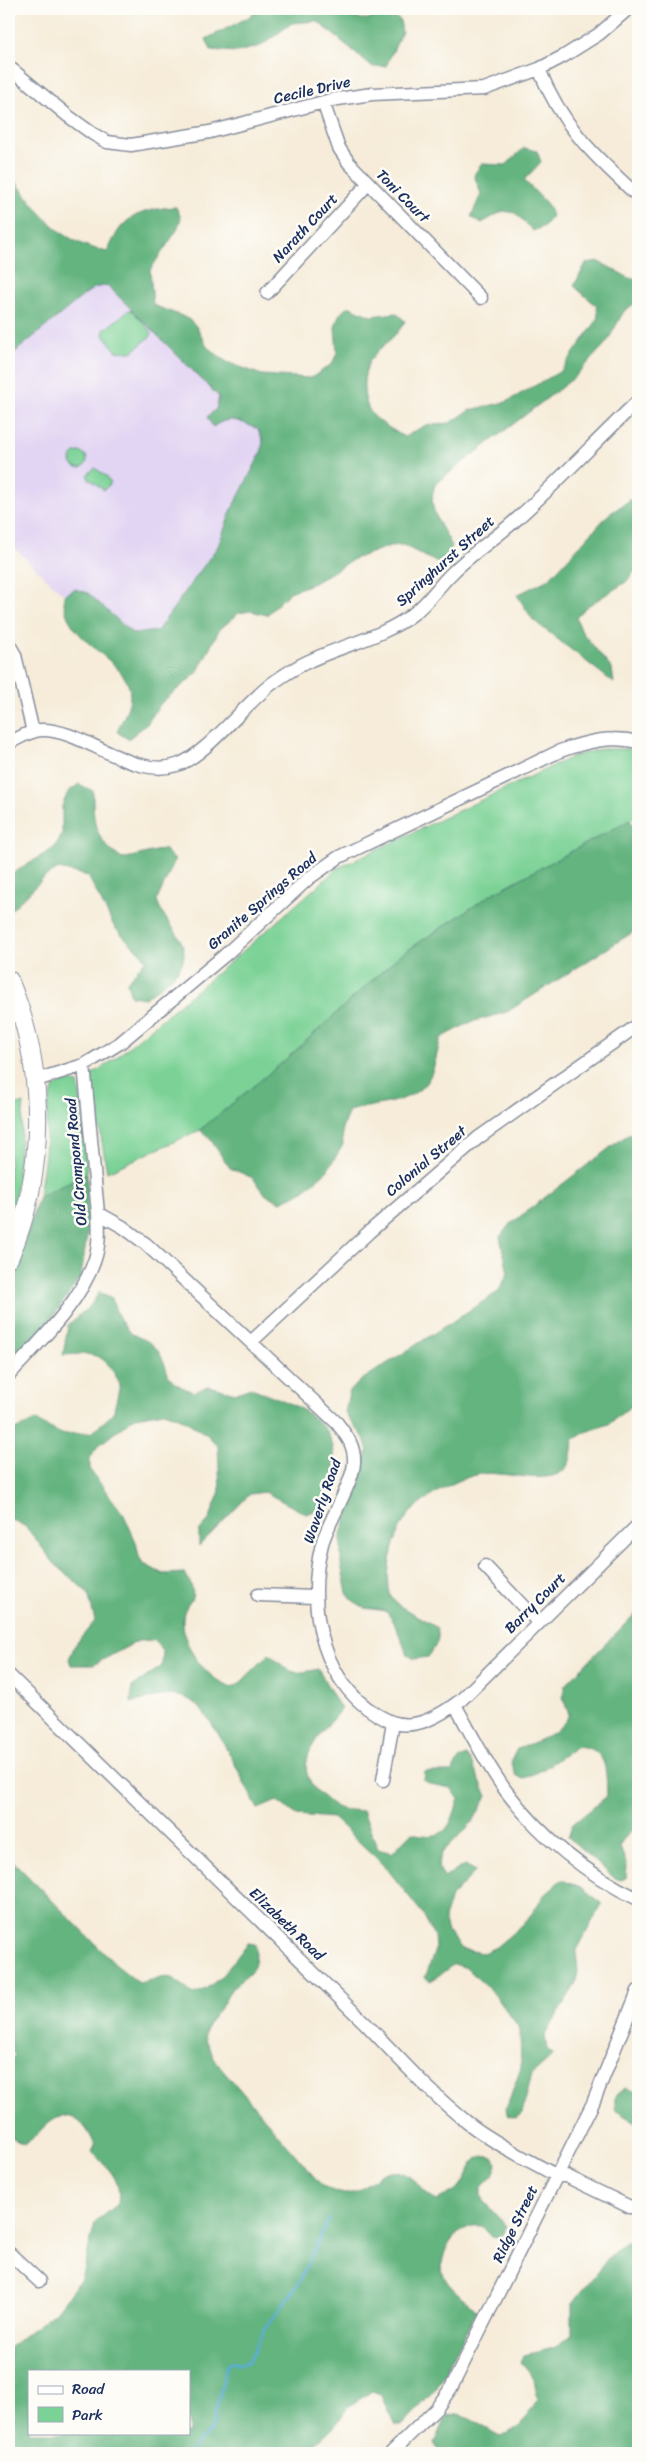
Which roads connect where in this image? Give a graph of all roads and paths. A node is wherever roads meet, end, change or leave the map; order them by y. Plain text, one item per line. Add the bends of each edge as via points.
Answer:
1 (628, 9) edge
2 (9, 67) edge
3 (539, 69) junction
4 (323, 102) junction
5 (368, 184) junction
6 (638, 196) edge
7 (267, 293) dead end
8 (481, 298) dead end
9 (638, 401) edge
10 (9, 644) edge
11 (34, 732) junction
12 (638, 742) edge
13 (9, 743) edge
14 (9, 980) edge
15 (638, 1025) edge
16 (84, 1065) junction
17 (36, 1080) junction
18 (98, 1213) junction
19 (9, 1258) edge
20 (250, 1342) junction
21 (9, 1375) edge
22 (638, 1525) edge
23 (485, 1566) dead end
24 (258, 1595) dead end
25 (316, 1597) junction
26 (538, 1623) junction
27 (9, 1675) edge
28 (455, 1704) junction
29 (393, 1723) junction
30 (383, 1780) dead end
31 (638, 1899) edge
32 (638, 1991) edge
33 (557, 2176) junction
34 (638, 2206) edge
35 (9, 2253) edge
36 (39, 2281) dead end
37 (392, 2453) edge

1 - 3 street, Cecile Drive via 599,34
2 - 4 street, Cecile Drive via 93,134 107,142 131,145 210,132
3 - 4 street, Cecile Drive via 484,90 372,94
3 - 6 street via 561,116 589,150
4 - 5 street, Toni Court via 339,148
5 - 7 street, Narath Court
5 - 8 street, Toni Court
9 - 11 street, Springhurst Street via 518,518 453,572 412,615 382,633 306,662 273,683 204,747 178,765 146,766 53,730
10 - 11 street
11 - 13 street, Springhurst Street
12 - 16 street, Granite Springs Road via 608,739 585,742 560,751 339,857 309,878 225,955 120,1043
14 - 17 highway via 22,1016
15 - 20 street, Colonial Street via 478,1138 368,1232
16 - 17 street, Granite Springs Road
16 - 18 street, Old Crompond Road
17 - 19 highway via 36,1157 26,1213
18 - 20 street, Waverly Road via 146,1244
18 - 21 street, Old Crompond Road via 96,1258 81,1289
20 - 25 street, Waverly Road via 337,1423 353,1446 354,1466 322,1544 315,1583
22 - 26 street, Barry Court
23 - 26 street
24 - 25 street
25 - 29 street, Waverly Road via 320,1636 345,1686 376,1715
26 - 28 street, Barry Court
27 - 33 street, Elizabeth Road via 420,2080 468,2123
28 - 29 street, Waverly Road via 430,1719 410,1725
28 - 31 street via 505,1790 543,1833 575,1861
29 - 30 street
32 - 33 street, Ridge Street via 593,2103
33 - 34 street, Elizabeth Road via 566,2176 630,2207
33 - 37 street, Ridge Street via 451,2388 436,2409
35 - 36 street

